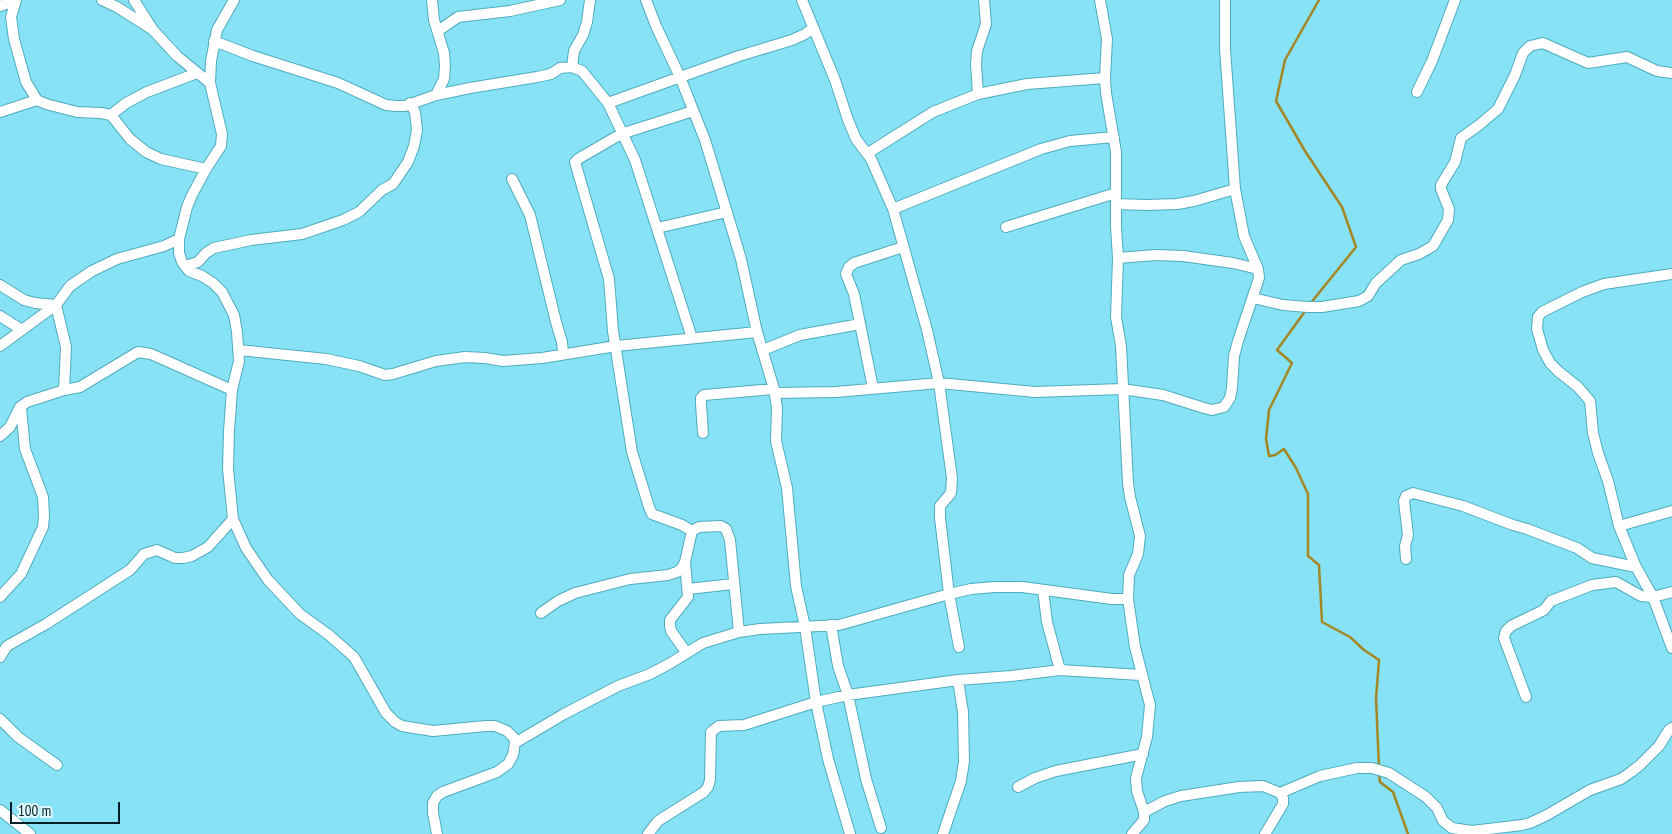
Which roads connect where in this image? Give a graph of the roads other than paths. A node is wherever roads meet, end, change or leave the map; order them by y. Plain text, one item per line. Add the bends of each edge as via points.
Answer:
1 (16, 0) edge
2 (102, 0) edge
3 (134, 0) edge
4 (234, 0) edge
5 (432, 0) edge
6 (560, 0) edge
7 (590, 0) edge
8 (646, 0) edge
9 (802, 0) edge
10 (984, 0) edge
11 (1100, 0) edge
12 (1225, 0) edge
13 (1455, 0) edge
14 (0, 6) edge
15 (813, 28) junction
16 (153, 30) junction
17 (438, 32) junction
18 (214, 41) junction
19 (572, 67) junction
20 (197, 73) junction
21 (1672, 73) edge
22 (680, 77) junction
23 (1105, 78) junction
24 (210, 83) junction
25 (1418, 92) dead end
26 (978, 94) junction
27 (436, 95) junction
28 (37, 100) junction
29 (410, 103) junction
30 (608, 103) junction
31 (0, 112) edge
32 (693, 112) junction
33 (111, 114) junction
34 (621, 134) junction
35 (1114, 137) junction
36 (868, 153) junction
37 (206, 169) junction
38 (512, 179) dead end
39 (1236, 188) junction
40 (1116, 193) junction
41 (1116, 204) junction
42 (893, 209) junction
43 (727, 212) junction
44 (1006, 227) dead end
45 (657, 228) junction
46 (179, 239) junction
47 (903, 247) junction
48 (1118, 258) junction
49 (185, 266) junction
50 (1258, 269) junction
51 (1672, 274) edge
52 (0, 285) edge
53 (1253, 298) junction
54 (56, 305) junction
55 (0, 316) edge
56 (860, 324) junction
57 (22, 330) junction
58 (757, 332) junction
59 (692, 338) junction
60 (0, 346) edge
61 (616, 346) junction
62 (239, 350) junction
63 (763, 350) junction
64 (563, 353) junction
65 (939, 383) junction
66 (873, 388) junction
67 (1122, 389) junction
68 (64, 390) junction
69 (232, 390) junction
70 (774, 391) junction
71 (20, 407) junction
72 (703, 433) dead end
73 (0, 436) edge
74 (1672, 511) edge
75 (233, 519) junction
76 (1619, 526) junction
77 (692, 531) junction
78 (1406, 559) dead end
79 (685, 562) junction
80 (1636, 567) junction
81 (734, 584) junction
82 (688, 589) junction
83 (1043, 590) junction
84 (1672, 592) edge
85 (949, 594) junction
86 (0, 597) edge
87 (1653, 597) junction
88 (1128, 599) junction
89 (541, 613) dead end
90 (831, 625) junction
91 (805, 627) junction
92 (739, 632) junction
93 (959, 646) dead end
94 (1672, 648) edge
95 (686, 652) junction
96 (0, 657) edge
97 (1060, 670) junction
98 (1141, 675) junction
99 (958, 680) junction
100 (848, 695) junction
101 (1526, 697) dead end
102 (816, 702) junction
103 (0, 719) edge
104 (1672, 728) edge
105 (515, 743) junction
106 (1143, 754) junction
107 (57, 765) dead end
108 (1018, 787) dead end
109 (1280, 793) junction
110 (0, 810) edge
111 (1144, 812) junction
112 (881, 828) dead end
113 (16, 829) edge
114 (30, 834) edge
115 (437, 834) edge
116 (648, 834) edge
117 (850, 834) edge
118 (943, 834) edge
119 (1132, 834) edge
120 (1265, 834) edge

1 - 14 street
1 - 28 street via 11,17 14,39 26,82
2 - 16 street
3 - 16 street
4 - 18 street
5 - 17 street
6 - 17 street via 510,11 458,17
7 - 19 street via 587,22 574,51
8 - 22 street
9 - 15 street
10 - 26 street via 986,24 976,64
11 - 23 street via 1106,39
12 - 39 street via 1225,49
13 - 25 street
15 - 22 street via 792,40
15 - 36 street via 856,139
16 - 20 street
17 - 27 street via 445,73
18 - 24 street
18 - 29 street via 338,83 386,105 405,106
19 - 27 street via 537,77
19 - 30 street via 582,71
20 - 24 street
20 - 33 street via 147,92
21 - 53 street via 1657,71 1627,57 1588,63 1543,43 1530,46 1523,53 1498,109 1461,138 1455,162 1441,185 1449,209 1448,220 1433,246 1401,260 1359,302 1308,307
22 - 30 street
22 - 32 street
23 - 26 street via 1027,84
23 - 35 street
24 - 37 street via 222,134 221,146
26 - 36 street via 933,112
27 - 29 street
28 - 31 street
28 - 33 street via 77,112
29 - 49 street via 415,112 417,130 408,162 393,184 359,212 302,234 214,248 198,262
30 - 34 street
32 - 34 street
32 - 43 street
33 - 37 street via 130,139 146,152 161,159
34 - 45 street via 635,160
34 - 61 street via 575,162 610,279
35 - 40 street
35 - 42 street via 1070,141 1040,149
36 - 42 street
37 - 46 street via 187,207
38 - 64 street via 530,215
39 - 41 street via 1177,204
39 - 50 street via 1244,236
40 - 41 street
40 - 44 street
41 - 48 street
42 - 47 street
43 - 45 street
43 - 58 street via 742,259
45 - 59 street
46 - 49 street via 179,253
46 - 54 street via 117,259 92,271 70,286
47 - 56 street via 854,263 847,270 846,278 852,288
47 - 65 street
48 - 50 street via 1183,256
48 - 67 street via 1116,317 1121,346
49 - 62 street via 213,282 222,292 234,315
50 - 53 street via 1259,278
51 - 76 street via 1604,284 1562,301 1538,317 1537,329 1550,363 1578,386 1590,401 1598,453
52 - 54 street via 24,300
53 - 67 street via 1238,340 1230,398 1224,407 1212,410
54 - 57 street
54 - 68 street via 66,347
55 - 57 street
56 - 63 street via 800,335
56 - 66 street
57 - 60 street
58 - 59 street
58 - 63 street
59 - 61 street
61 - 64 street
61 - 77 street via 632,452 648,507 652,514
62 - 64 street via 326,359 385,375 465,357 502,361
62 - 69 street
63 - 70 street
65 - 66 street
65 - 67 street via 1035,392
65 - 85 street via 953,486 940,506
66 - 70 street via 836,392
67 - 88 street via 1128,483 1140,536 1138,554 1128,575
68 - 69 street via 80,387 135,354 145,352
68 - 71 street
69 - 75 street via 228,469
70 - 72 street via 704,395 701,398
70 - 91 street via 776,441 785,476 796,586
71 - 73 street via 10,428
71 - 86 street via 25,449 44,496 44,516 21,574
74 - 76 street
75 - 96 street via 208,547 192,556 175,558 157,550 144,554 130,570 7,646
75 - 105 street via 246,548 268,580 300,614 354,657 386,713 395,722 433,731 495,726 507,731
76 - 80 street
77 - 79 street
77 - 81 street via 711,526 726,529
78 - 80 street via 1408,535 1404,501 1413,493 1463,506 1527,529 1577,548 1592,558
79 - 82 street
79 - 89 street via 677,572 668,575 630,579 575,593 558,600
80 - 87 street
81 - 82 street
81 - 92 street
82 - 95 street via 688,597 670,620 671,630
83 - 85 street via 995,586
83 - 88 street
83 - 97 street via 1049,632
84 - 87 street
85 - 90 street via 854,622
85 - 93 street
87 - 94 street
87 - 101 street via 1641,596 1616,582 1592,585 1551,601 1544,610 1511,626 1504,638
88 - 98 street
90 - 91 street
90 - 100 street via 838,666
91 - 92 street
91 - 102 street
92 - 95 street
95 - 105 street via 669,664 618,686
97 - 98 street
97 - 99 street
98 - 106 street via 1150,705
99 - 100 street
99 - 118 street via 963,712 964,761 961,782
100 - 102 street
100 - 112 street via 866,780
102 - 116 street via 744,725 719,726 711,732 708,787 658,821
102 - 117 street via 828,759
103 - 107 street via 18,737
104 - 109 street via 1659,746 1626,775 1590,790 1530,824 1472,831 1452,828 1426,797 1390,773 1372,768 1320,776
105 - 115 street via 508,764 497,772 437,796 432,813
106 - 108 street via 1056,771
106 - 111 street via 1136,778
109 - 111 street via 1263,786 1202,792 1165,801
109 - 120 street via 1283,804
110 - 113 street
111 - 119 street via 1144,820
113 - 114 street

